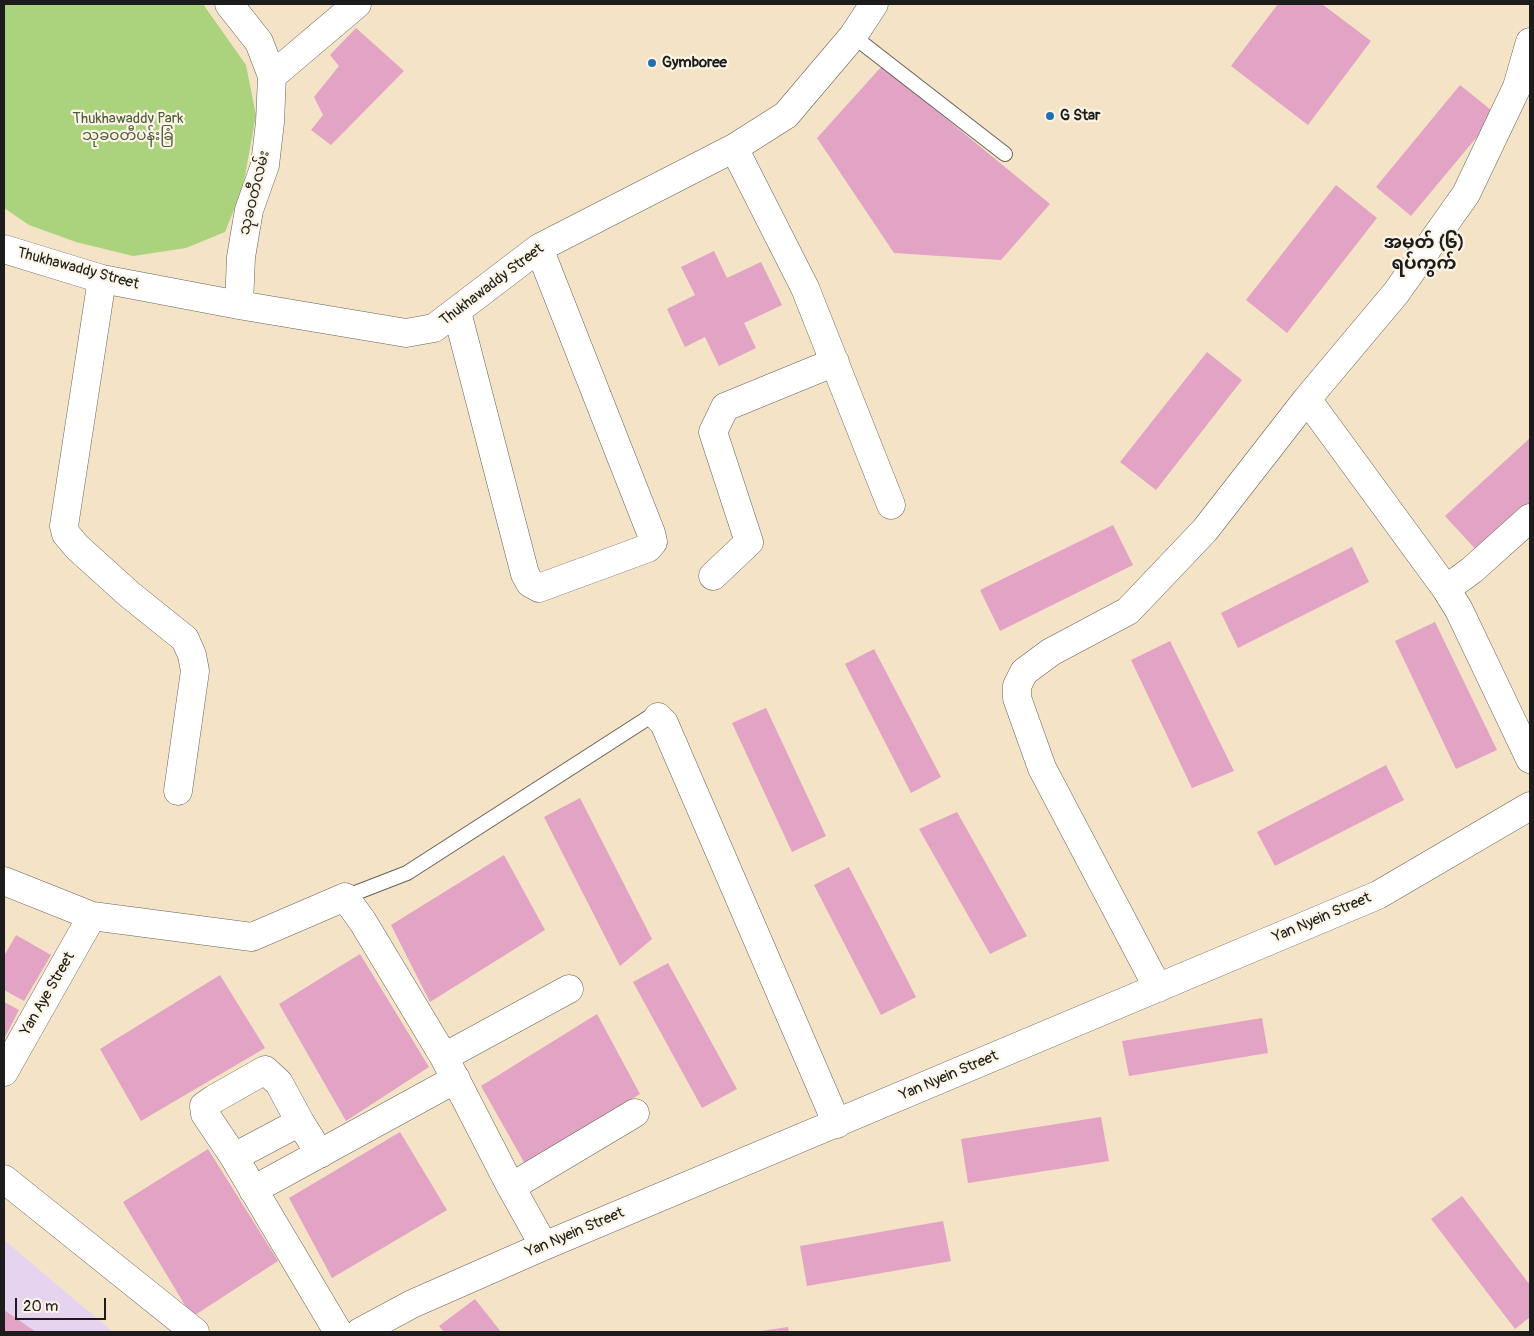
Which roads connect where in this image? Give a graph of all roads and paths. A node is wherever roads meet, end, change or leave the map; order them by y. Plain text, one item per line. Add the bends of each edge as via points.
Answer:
1 (229, 4) edge
2 (357, 4) edge
3 (874, 4) edge
4 (853, 36) junction
5 (1530, 42) edge
6 (272, 76) junction
7 (734, 148) junction
8 (1005, 154) dead end
9 (539, 248) junction
10 (4, 249) edge
11 (102, 279) junction
12 (239, 305) junction
13 (457, 312) junction
14 (835, 362) junction
15 (1307, 400) junction
16 (891, 505) dead end
17 (1530, 518) edge
18 (713, 576) dead end
19 (1446, 589) junction
20 (658, 717) joint
21 (1530, 759) edge
22 (178, 792) dead end
23 (1530, 806) edge
24 (4, 881) edge
25 (345, 897) junction
26 (92, 916) junction
27 (1158, 988) junction
28 (569, 989) dead end
29 (450, 1068) junction
30 (4, 1072) edge
31 (635, 1113) dead end
32 (300, 1122) junction
33 (837, 1124) junction
34 (320, 1154) junction
35 (234, 1157) junction
36 (4, 1179) edge
37 (511, 1187) junction
38 (254, 1190) junction
39 (544, 1246) junction
40 (195, 1332) edge
41 (338, 1332) edge
42 (360, 1332) edge

1 - 6 street, သုခဝတီလမ်း via 259,42
2 - 6 street
3 - 4 street, Thukhawaddy Street
4 - 7 street, Thukhawaddy Street via 786,115
4 - 8 lane
5 - 15 street via 1517,87 1466,194 1396,293
6 - 12 street, သုခဝတီလမ်း via 265,165 249,210 241,258
7 - 9 street, Thukhawaddy Street
7 - 14 street via 805,288
9 - 13 street, Thukhawaddy Street
9 - 13 street via 652,533 653,542 648,548 539,588 530,583
10 - 11 street, Thukhawaddy Street
11 - 12 street, Thukhawaddy Street
11 - 22 street via 64,526 66,534 77,547 185,638 195,672
12 - 13 street, Thukhawaddy Street via 406,333 434,328
14 - 16 street
14 - 18 street via 725,407 713,432 750,542
15 - 19 street
15 - 27 street via 1204,530 1128,611 1050,652 1024,672 1017,686 1016,698 1042,768
17 - 19 street
19 - 21 street
20 - 25 lane via 651,716 407,873
20 - 33 street via 664,723
23 - 27 street, Yan Nyein Street via 1378,895
24 - 26 street
25 - 26 street via 252,937
25 - 29 street
26 - 30 street, Yan Aye Street
27 - 33 street, Yan Nyein Street
28 - 29 street
29 - 34 street
29 - 37 street
31 - 37 street
32 - 34 street
32 - 35 street
32 - 35 street via 279,1082 265,1070 204,1106 205,1114
33 - 39 street, Yan Nyein Street
34 - 38 street
35 - 38 street
36 - 40 street
37 - 39 street
38 - 41 street
39 - 42 street, Yan Nyein Street via 412,1304

